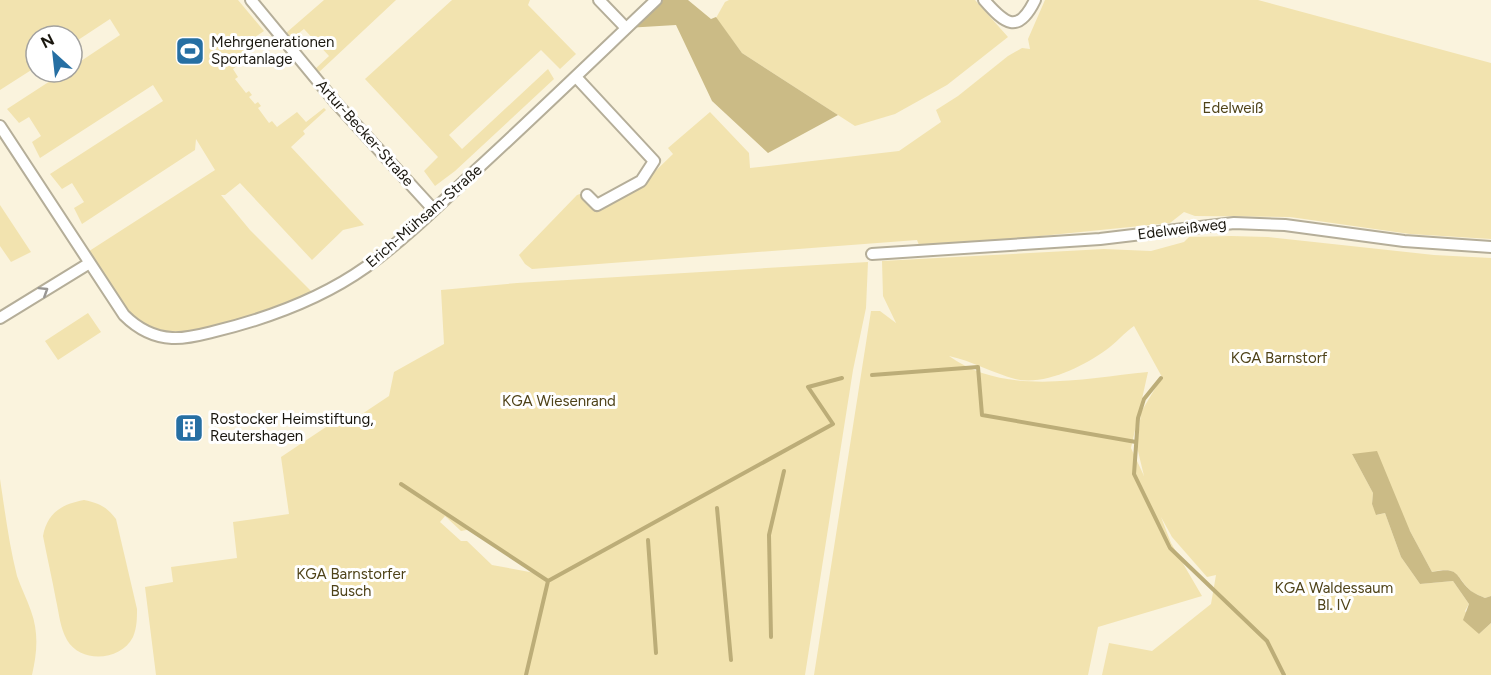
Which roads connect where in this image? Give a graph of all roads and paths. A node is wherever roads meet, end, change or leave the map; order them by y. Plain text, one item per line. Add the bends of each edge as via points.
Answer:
1 (251, 0) edge
2 (599, 0) edge
3 (656, 0) edge
4 (984, 0) edge
5 (1035, 0) edge
6 (626, 28) junction
7 (576, 77) junction
8 (0, 126) edge
9 (587, 195) dead end
10 (433, 209) junction
11 (1491, 247) edge
12 (872, 254) dead end
13 (88, 264) junction
14 (0, 318) edge

1 - 10 street, Artur-Becker-Straße via 336,103
2 - 6 street
3 - 6 street, Erich-Mühsam-Straße
4 - 5 street via 1013,23 1029,13
6 - 7 street, Erich-Mühsam-Straße
7 - 9 street via 654,161 641,182 597,205
7 - 10 street, Erich-Mühsam-Straße
8 - 13 street, Erich-Mühsam-Straße
10 - 13 street, Erich-Mühsam-Straße via 384,253 337,285 290,308 196,336 172,338 135,325
11 - 12 street, Edelweißweg via 1246,223
14 -> 13 street

